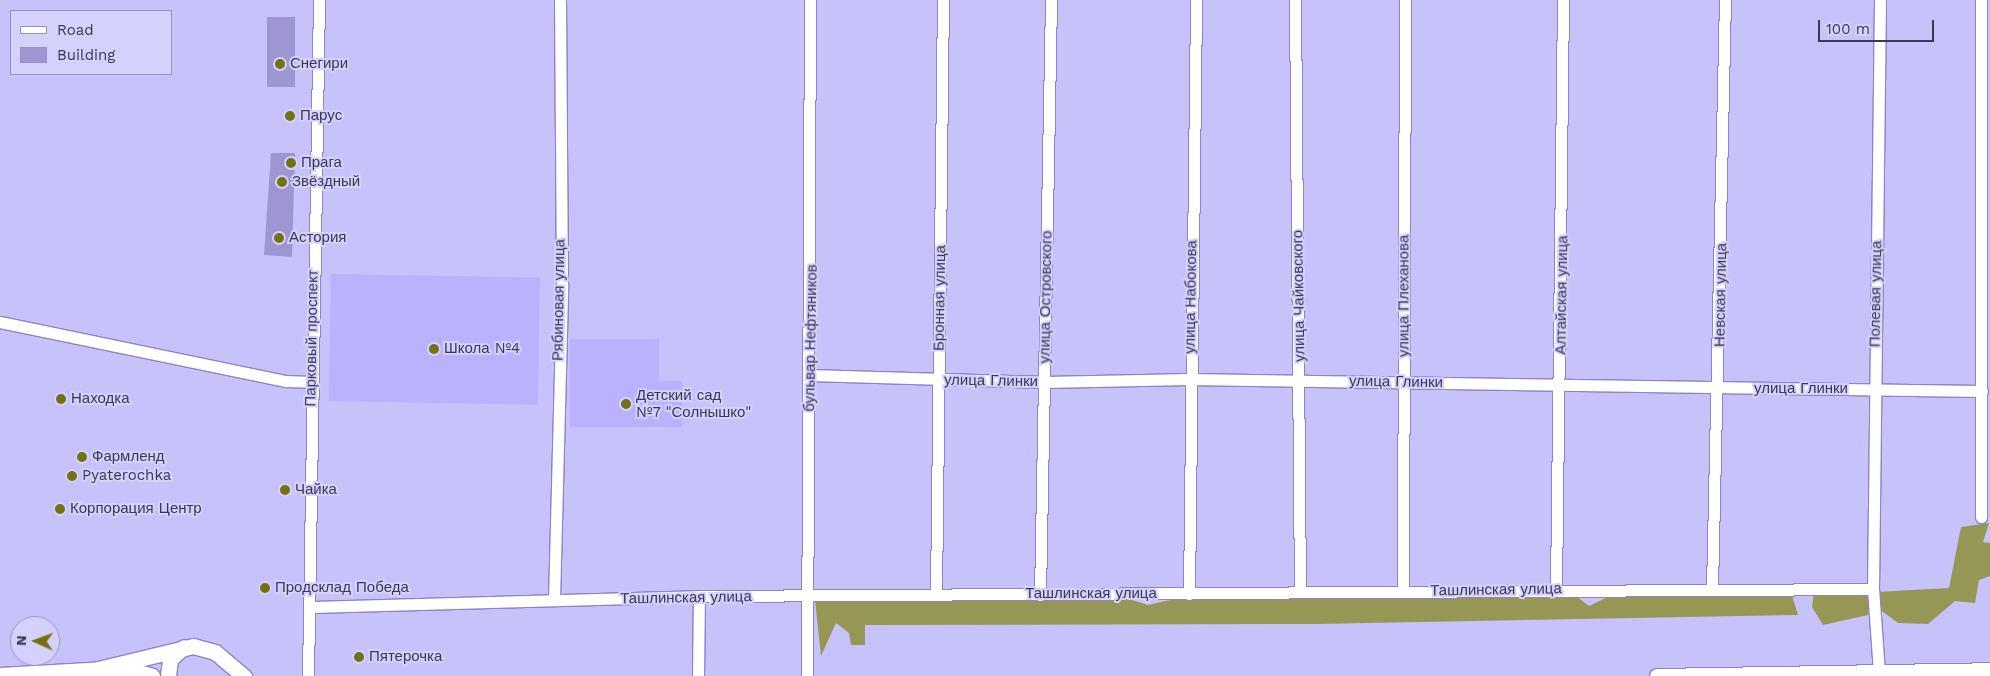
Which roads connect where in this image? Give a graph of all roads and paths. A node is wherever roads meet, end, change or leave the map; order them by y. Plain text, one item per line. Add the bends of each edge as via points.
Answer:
1 (319, 0) edge
2 (560, 0) edge
3 (810, 0) edge
4 (943, 0) edge
5 (1051, 0) edge
6 (1196, 0) edge
7 (1295, 0) edge
8 (1405, 0) edge
9 (1562, 0) edge
10 (1725, 0) edge
11 (1880, 0) edge
12 (1981, 0) edge
13 (0, 322) edge
14 (810, 375) junction
15 (1190, 379) junction
16 (939, 380) junction
17 (1300, 381) junction
18 (311, 382) junction
19 (1045, 382) junction
20 (1404, 382) junction
21 (1560, 388) junction
22 (1720, 389) junction
23 (1874, 389) junction
24 (1982, 391) junction
25 (1981, 517) dead end
26 (1712, 589) junction
27 (1874, 589) junction
28 (1556, 590) junction
29 (1403, 591) junction
30 (1300, 592) junction
31 (1189, 594) junction
32 (936, 595) junction
33 (1040, 595) junction
34 (699, 596) junction
35 (809, 597) junction
36 (554, 600) junction
37 (309, 607) junction
38 (184, 647) junction
39 (223, 659) junction
40 (98, 669) junction
41 (1990, 670) edge
42 (1880, 672) junction
43 (0, 675) edge
44 (149, 675) edge
45 (168, 676) edge
46 (229, 676) edge
47 (244, 676) edge
48 (308, 676) edge
49 (698, 676) edge
50 (808, 676) edge
51 (1658, 676) edge

1 - 18 street, Парковый проспект
2 - 36 street, Рябиновая улица via 562,284
3 - 14 street, бульвар Нефтяников
4 - 16 street, Бронная улица
5 - 19 street, улица Островского
6 - 15 street, улица Набокова
7 - 17 street, улица Чайковского
8 - 20 street, улица Плеханова
9 - 21 street, Алтайская улица
10 - 22 street, Невская улица
11 - 23 street, Полевая улица
12 - 24 street
13 - 18 street via 286,381
14 - 16 street, улица Глинки
14 - 35 street, бульвар Нефтяников
15 - 17 street, улица Глинки
15 - 19 street, улица Глинки
15 - 31 street, улица Набокова
16 - 19 street, улица Глинки
16 - 32 street, Бронная улица
17 - 20 street, улица Глинки
17 - 30 street, улица Чайковского
18 - 37 street, Парковый проспект
19 - 33 street, улица Островского
20 - 21 street, улица Глинки
20 - 29 street, улица Плеханова
21 - 22 street, улица Глинки
21 - 28 street, Алтайская улица
22 - 23 street, улица Глинки
22 - 26 street, Невская улица
23 - 24 street, улица Глинки
23 - 27 street, Полевая улица
24 - 25 street
26 - 27 street, Ташлинская улица
26 - 28 street, Ташлинская улица
27 - 42 street, Полевая улица
28 - 29 street, Ташлинская улица
29 - 30 street, Ташлинская улица
30 - 31 street, Ташлинская улица
31 - 33 street, Ташлинская улица
32 - 33 street, Ташлинская улица
32 - 35 street, Ташлинская улица
34 - 35 street, Ташлинская улица
34 - 36 street, Ташлинская улица
34 - 49 street
35 - 50 street, бульвар Нефтяников
36 - 37 street, Ташлинская улица
37 - 48 street, Парковый проспект
38 - 39 main road via 204,648
38 - 40 main road
38 - 45 main road via 170,659
39 - 46 main road
39 - 47 main road
40 - 43 main road
40 - 44 main road
41 - 42 main road
42 - 51 main road

